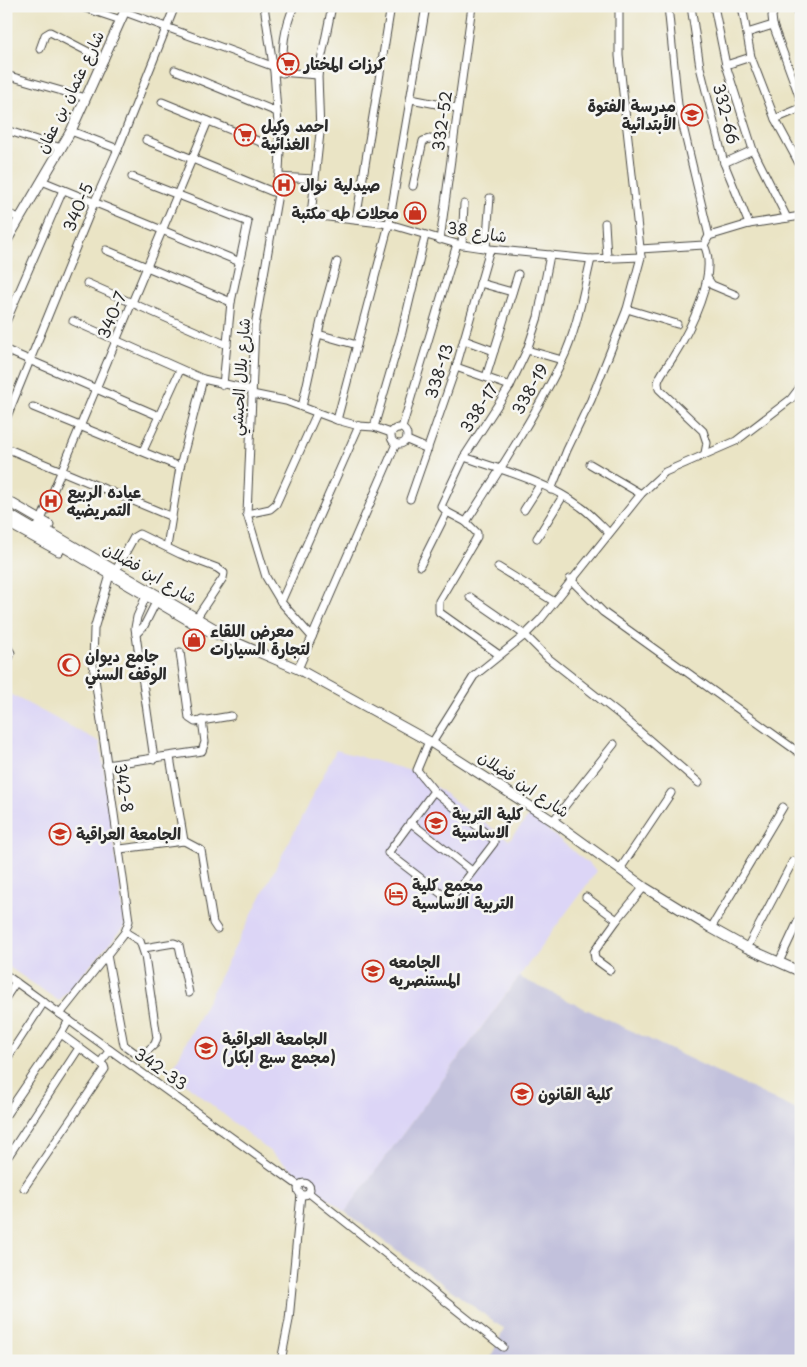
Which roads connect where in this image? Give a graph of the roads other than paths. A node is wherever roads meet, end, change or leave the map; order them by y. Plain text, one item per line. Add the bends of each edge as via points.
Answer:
1 (79, 6) edge
2 (174, 6) edge
3 (264, 6) edge
4 (294, 6) edge
5 (332, 6) edge
6 (391, 6) edge
7 (426, 6) edge
8 (472, 6) edge
9 (619, 6) edge
10 (668, 6) edge
11 (691, 6) edge
12 (714, 6) edge
13 (742, 6) edge
14 (776, 6) edge
15 (796, 6) edge
16 (124, 13) edge
17 (801, 19) edge
18 (774, 25) junction
19 (166, 28) junction
20 (747, 33) junction
21 (40, 49) dead end
22 (751, 57) junction
23 (104, 60) junction
24 (726, 65) junction
25 (273, 69) junction
26 (174, 70) dead end
27 (283, 72) junction
28 (6, 75) edge
29 (318, 75) junction
30 (86, 98) junction
31 (411, 99) junction
32 (801, 101) edge
33 (162, 102) dead end
34 (457, 108) junction
35 (801, 108) edge
36 (277, 112) junction
37 (775, 120) junction
38 (208, 121) junction
39 (6, 130) edge
40 (71, 131) junction
41 (146, 140) dead end
42 (453, 143) junction
43 (61, 148) junction
44 (118, 149) junction
45 (280, 150) junction
46 (753, 150) junction
47 (192, 159) junction
48 (724, 163) junction
49 (801, 166) edge
50 (278, 177) junction
51 (132, 178) dead end
52 (314, 179) junction
53 (42, 181) junction
54 (413, 186) dead end
55 (63, 190) junction
56 (278, 194) junction
57 (177, 195) junction
58 (490, 198) dead end
59 (94, 203) junction
60 (464, 204) dead end
61 (6, 213) edge
62 (801, 216) edge
63 (20, 218) junction
64 (787, 218) junction
65 (356, 220) junction
66 (605, 222) dead end
67 (389, 224) junction
68 (749, 224) junction
69 (162, 230) junction
70 (425, 236) junction
71 (709, 236) junction
72 (440, 240) junction
73 (6, 242) edge
74 (460, 245) junction
75 (704, 245) junction
76 (640, 248) junction
77 (488, 249) junction
78 (106, 250) dead end
79 (550, 255) junction
80 (641, 257) junction
81 (607, 258) junction
82 (591, 259) junction
83 (240, 262) junction
84 (337, 262) dead end
85 (147, 267) junction
86 (518, 274) dead end
87 (708, 279) junction
88 (87, 283) dead end
89 (480, 283) junction
90 (512, 292) junction
91 (736, 295) dead end
92 (231, 302) junction
93 (132, 303) junction
94 (627, 309) junction
95 (73, 321) dead end
96 (6, 322) edge
97 (677, 324) dead end
98 (318, 334) junction
99 (116, 340) junction
100 (464, 340) junction
101 (227, 345) junction
102 (357, 345) junction
103 (6, 350) edge
104 (494, 350) junction
105 (527, 350) junction
106 (30, 360) junction
107 (562, 360) junction
108 (456, 367) junction
109 (180, 370) junction
110 (486, 377) junction
111 (203, 379) junction
112 (223, 385) junction
113 (510, 386) junction
114 (801, 386) edge
115 (96, 387) junction
116 (252, 392) junction
117 (33, 407) dead end
118 (302, 407) junction
119 (317, 413) junction
120 (159, 416) junction
121 (6, 419) edge
122 (337, 420) junction
123 (80, 426) junction
124 (359, 426) junction
125 (374, 427) junction
126 (402, 428) junction
127 (391, 433) junction
128 (407, 440) junction
129 (396, 444) junction
130 (6, 448) edge
131 (428, 449) junction
132 (143, 452) junction
133 (705, 453) junction
134 (464, 457) junction
135 (590, 464) dead end
136 (180, 467) junction
137 (500, 469) junction
138 (61, 471) junction
139 (540, 485) junction
140 (551, 490) junction
141 (641, 494) junction
142 (563, 496) junction
143 (410, 499) dead end
144 (6, 500) edge
145 (6, 507) edge
146 (524, 510) dead end
147 (447, 512) junction
148 (6, 514) edge
149 (247, 514) junction
150 (172, 517) junction
151 (41, 520) junction
152 (6, 522) edge
153 (466, 522) junction
154 (609, 533) junction
155 (537, 538) dead end
156 (58, 540) junction
157 (167, 547) junction
158 (81, 554) junction
159 (420, 566) dead end
160 (498, 568) dead end
161 (113, 572) junction
162 (570, 579) junction
163 (146, 596) junction
164 (470, 597) dead end
165 (553, 601) junction
166 (156, 602) junction
167 (281, 602) junction
168 (197, 617) junction
169 (136, 634) junction
170 (525, 635) junction
171 (223, 636) junction
172 (312, 637) junction
173 (6, 645) edge
174 (180, 652) dead end
175 (498, 654) junction
176 (6, 665) edge
177 (298, 670) junction
178 (231, 716) dead end
179 (202, 720) junction
180 (431, 742) junction
181 (614, 744) dead end
182 (801, 754) edge
183 (170, 757) junction
184 (154, 759) junction
185 (106, 765) junction
186 (699, 784) dead end
187 (434, 792) junction
188 (670, 793) dead end
189 (783, 807) dead end
190 (553, 821) junction
191 (410, 822) junction
192 (184, 841) junction
193 (120, 849) junction
194 (793, 861) dead end
195 (620, 869) junction
196 (472, 871) junction
197 (644, 887) junction
198 (586, 897) dead end
199 (801, 915) edge
200 (616, 920) junction
201 (711, 928) junction
202 (217, 929) dead end
203 (125, 932) junction
204 (144, 948) junction
205 (747, 948) junction
206 (107, 955) junction
207 (779, 962) junction
208 (610, 970) dead end
209 (801, 972) edge
210 (6, 976) edge
211 (16, 982) junction
212 (188, 994) dead end
213 (6, 997) edge
214 (44, 1002) junction
215 (60, 1014) junction
216 (69, 1020) junction
217 (61, 1034) junction
218 (79, 1048) junction
219 (110, 1050) junction
220 (6, 1060) edge
221 (100, 1063) junction
222 (6, 1115) edge
223 (9, 1155) dead end
224 (299, 1186) junction
225 (24, 1188) dead end
226 (305, 1194) junction
227 (503, 1347) dead end
228 (281, 1361) edge

1 - 16 street
2 - 19 street, 340-5
3 - 25 street, شارع بلال الحبشي
4 - 27 street via 282,48
5 - 29 street
6 - 65 street
7 - 31 street
8 - 34 street, 332-52
9 - 76 street via 622,83
10 - 71 street via 678,105
11 - 48 street, 332-66 via 700,67
12 - 24 street
13 - 20 street
14 - 18 street via 772,16
15 - 17 street
16 - 19 street
16 - 23 street, شارع عثمان بن عفان
18 - 20 street
18 - 32 street
19 - 25 street
19 - 44 street, 340-5
20 - 22 street
21 - 23 street via 45,35 50,32
22 - 24 street
22 - 37 street
23 - 30 street, شارع عثمان بن عفان
24 - 46 street
25 - 27 street
25 - 36 street, شارع بلال الحبشي
26 - 36 street
27 - 29 street
28 - 30 street
29 - 52 street via 320,133
30 - 40 street, شارع عثمان بن عفان
31 - 34 street
31 - 67 street
33 - 38 street
34 - 42 street, 332-52
35 - 37 street
36 - 45 street, شارع بلال الحبشي
37 - 49 street
38 - 45 street
38 - 47 street, 340-7
39 - 43 street
40 - 43 street, شارع عثمان بن عفان
40 - 44 street
41 - 47 street
42 - 54 street via 423,141
42 - 72 street, 332-52
43 - 53 street, شارع عثمان بن عفان
44 - 59 street, 340-5
45 - 50 street, شارع بلال الحبشي
46 - 48 street
46 - 64 street
47 - 56 street
47 - 57 street, 340-7
48 - 68 street, 332-66
50 - 52 street
50 - 56 street, شارع بلال الحبشي
51 - 57 street
52 - 65 street, شارع 38 via 312,215
53 - 55 street
53 - 63 street, شارع عثمان بن عفان
55 - 59 street
55 - 96 street
56 - 116 street, شارع بلال الحبشي via 255,326
57 - 69 street, 340-7
57 - 83 street via 248,222
58 - 77 street, 338-13
59 - 69 street
59 - 106 street, 340-5
60 - 74 street
61 - 63 street
62 - 64 street
63 - 73 street, شارع عثمان بن عفان
64 - 68 street
65 - 67 street, شارع 38
66 - 81 street
67 - 70 street, شارع 38
67 - 102 street
68 - 71 street
69 - 83 street
69 - 85 street, 340-7
70 - 72 street, شارع 38
70 - 125 street via 402,332
71 - 75 street
72 - 74 street, شارع 38
74 - 77 street, شارع 38
74 - 126 street
75 - 76 street
75 - 87 street
76 - 80 street
77 - 79 street, شارع 38
77 - 89 street, 338-13
78 - 85 street
79 - 82 street, شارع 38
79 - 105 street, 338-17 via 538,317
80 - 81 street, شارع 38
80 - 94 street
81 - 82 street, شارع 38
82 - 107 street, 338-19
83 - 92 street
84 - 98 street
85 - 92 street
85 - 93 street, 340-7
86 - 90 street
87 - 91 street via 712,285
87 - 133 street via 683,338 658,380 659,389 703,431
88 - 93 street
89 - 90 street
89 - 100 street, 338-13
90 - 104 street
92 - 101 street
93 - 99 street, 340-7
93 - 101 street
94 - 97 street
94 - 140 street
95 - 99 street
98 - 102 street
98 - 118 street
99 - 109 street
99 - 115 street, 340-7
100 - 104 street
100 - 108 street, 338-13
101 - 112 street
102 - 122 street
103 - 106 street
104 - 110 street
105 - 107 street
105 - 113 street, 338-17
106 - 115 street
106 - 121 street, 340-5
107 - 137 street, 338-19
108 - 110 street
108 - 131 street, 338-13
109 - 111 street
109 - 120 street
110 - 113 street
111 - 112 street
111 - 136 street
112 - 116 street
113 - 134 street, 338-17
114 - 133 street via 791,399 736,441
115 - 120 street
115 - 123 street, 340-7
116 - 118 street
116 - 149 street, شارع بلال الحبشي
117 - 123 street
118 - 119 street
119 - 122 street
119 - 149 street via 274,506
120 - 132 street
122 - 124 street
123 - 132 street
123 - 138 street, 340-7
124 - 125 street
124 - 167 street
125 - 127 street
126 - 127 street
126 - 128 street
127 - 129 street
128 - 129 street
128 - 131 street
129 - 172 street
130 - 138 street
131 - 143 street, 338-13
132 - 136 street
133 - 141 street via 665,472
134 - 137 street
134 - 147 street, 338-17 via 441,506
135 - 141 street
136 - 150 street
137 - 139 street
137 - 153 street, 338-19
138 - 150 street
138 - 151 street, 340-7
139 - 140 street
139 - 146 street
140 - 142 street
141 - 154 street
142 - 154 street via 581,507
142 - 155 street
144 - 151 street
145 - 156 street
147 - 153 street
147 - 159 street, 338-17
148 - 156 street
149 - 167 street, شارع بلال الحبشي via 266,577
150 - 157 street
151 - 158 street via 69,537
152 - 158 street via 55,549
153 - 175 street via 477,537 437,607 443,617
154 - 162 street
156 - 158 street, شارع ابن فضلان
157 - 161 street, 342-8 via 137,535
157 - 168 street via 224,573
158 - 161 street, شارع ابن فضلان
160 - 165 street
161 - 163 street, شارع ابن فضلان
161 - 168 street, شارع ابن فضلان
161 - 185 street, 342-8 via 94,629 92,650
162 - 165 street
162 - 182 street via 603,612
163 - 166 street, شارع ابن فضلان
163 - 169 street via 136,617
164 - 170 street
165 - 170 street
166 - 169 street via 144,626
166 - 171 street, شارع ابن فضلان
167 - 172 street, شارع بلال الحبشي
168 - 171 street, شارع ابن فضلان
169 - 184 street
170 - 175 street
170 - 186 street via 548,658 624,718
171 - 177 street, شارع ابن فضلان
172 - 177 street
173 - 176 street via 11,652
174 - 179 street via 189,718 195,722
175 - 180 street via 474,676
177 - 180 street, شارع ابن فضلان
178 - 179 street
179 - 183 street via 205,742 202,751
180 - 187 street via 417,770
180 - 190 street, شارع ابن فضلان
181 - 190 street
183 - 184 street
183 - 192 street
184 - 185 street
185 - 193 street, 342-8
187 - 191 street
187 - 196 street via 494,840
188 - 195 street
189 - 201 street
190 - 195 street, شارع ابن فضلان
191 - 196 street
191 - 196 street via 388,853 448,899
192 - 193 street
192 - 202 street via 202,852 213,923
193 - 203 street, 342-8 via 129,921
194 - 205 street
195 - 197 street, شارع ابن فضلان
197 - 200 street
197 - 201 street, شارع ابن فضلان
198 - 200 street
199 - 207 street
200 - 208 street via 593,955
201 - 205 street, شارع ابن فضلان
203 - 204 street via 140,941
203 - 206 street
204 - 206 street via 157,1038 153,1047 141,1054 124,1045
204 - 212 street via 179,944
205 - 207 street, شارع ابن فضلان
206 - 215 street
207 - 209 street, شارع ابن فضلان
210 - 211 street, 342-33
211 - 213 street
211 - 214 street, 342-33
214 - 215 street, 342-33
214 - 220 street
215 - 216 street, 342-33
216 - 217 street
216 - 219 street, 342-33
217 - 218 street
217 - 222 street
218 - 221 street
218 - 223 street
219 - 221 street
219 - 224 street, 342-33
221 - 225 street via 105,1069
224 - 226 street via 299,1192
224 - 226 street via 308,1185 310,1190
226 - 227 street
226 - 228 street

